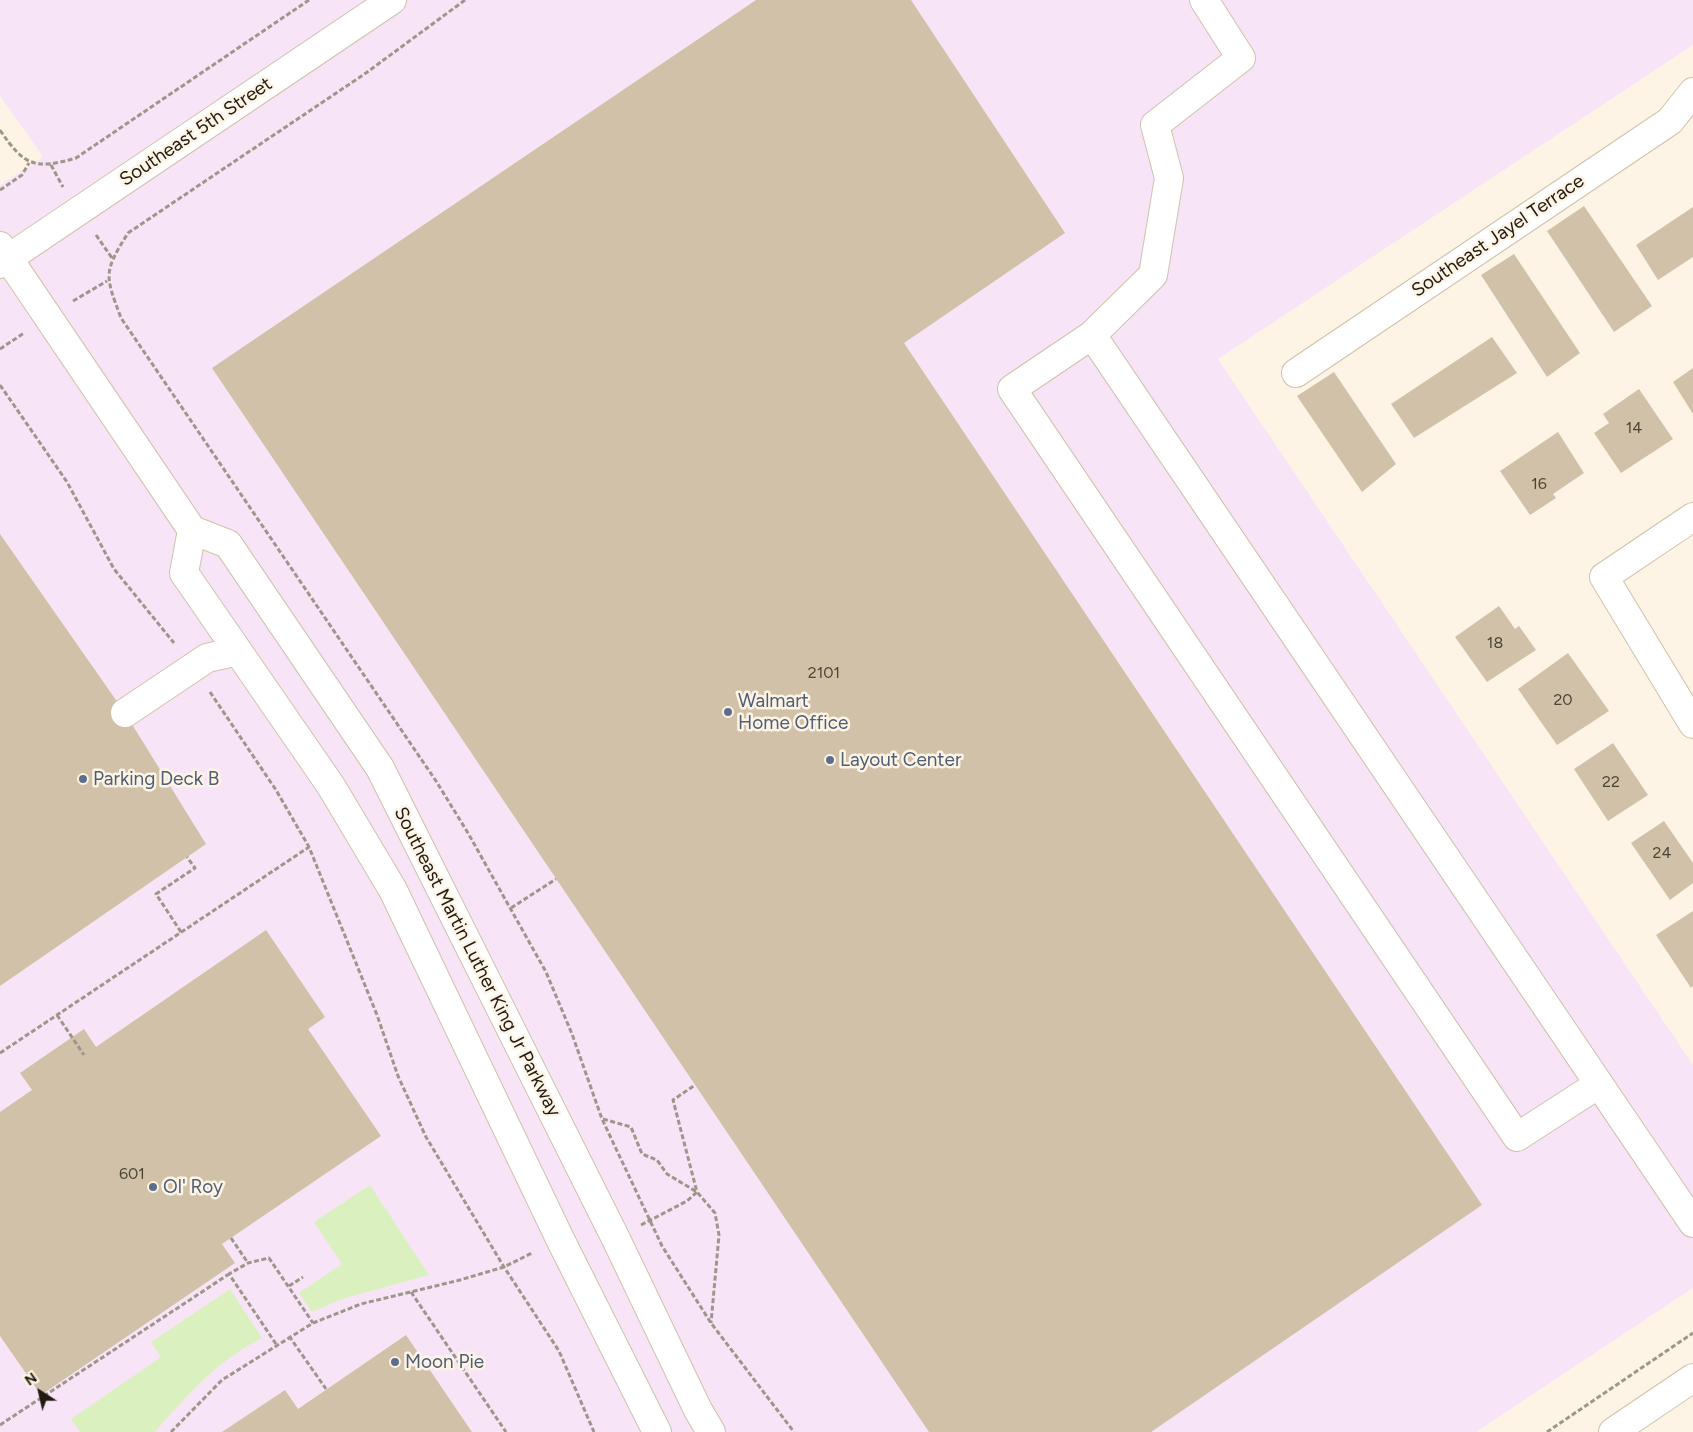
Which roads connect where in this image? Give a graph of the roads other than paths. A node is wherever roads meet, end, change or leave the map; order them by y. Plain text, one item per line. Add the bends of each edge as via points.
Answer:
1 (392, 0) edge
2 (1204, 0) edge
3 (1693, 92) edge
4 (3, 256) edge
5 (1092, 335) junction
6 (1296, 373) dead end
7 (1693, 517) edge
8 (192, 530) junction
9 (238, 650) junction
10 (125, 713) dead end
11 (1693, 724) edge
12 (1598, 1084) junction
13 (1693, 1223) edge
14 (1693, 1378) edge
15 (657, 1432) edge
16 (711, 1432) edge
17 (1613, 1432) edge

1 - 4 street, Southeast 5th Street
2 - 5 street via 1241,58 1155,125 1169,178 1153,275
3 - 6 street, Southeast Jayel Terrace via 1670,121
4 - 8 street
5 - 12 street
5 - 12 street via 1012,389 1517,1137
7 - 11 street via 1604,576
8 - 9 street via 184,573
8 - 16 street, Southeast Martin Luther King Jr Parkway via 228,544 380,768
9 - 10 street via 207,658
9 - 15 street via 331,786 393,890 560,1239
12 - 13 street
14 - 17 street

